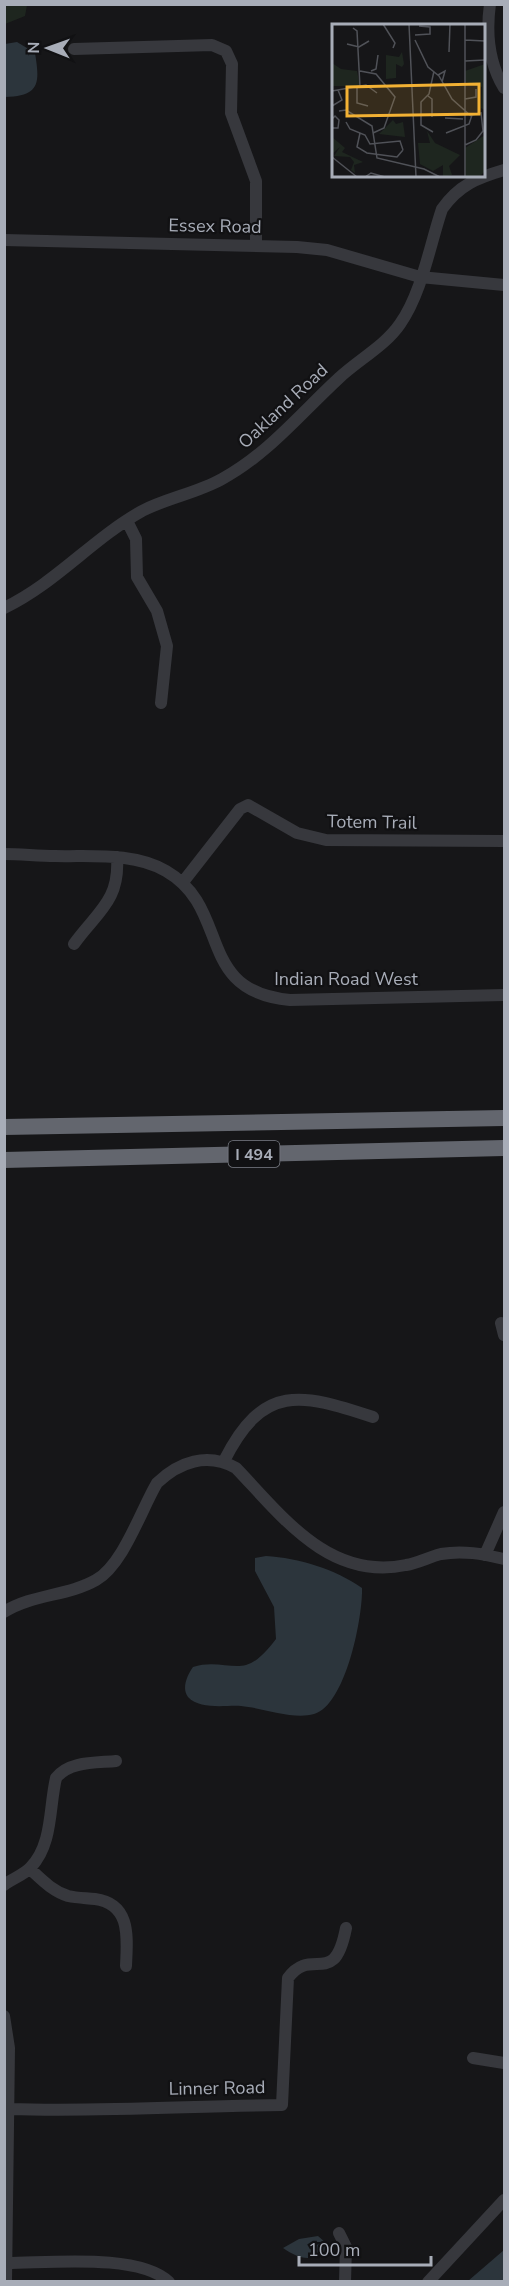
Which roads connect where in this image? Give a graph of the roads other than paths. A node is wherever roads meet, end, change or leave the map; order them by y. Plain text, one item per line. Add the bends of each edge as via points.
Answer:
1 (490, 4) edge
2 (74, 49) dead end
3 (504, 88) edge
4 (504, 170) edge
5 (485, 176) edge
6 (481, 177) edge
7 (4, 240) edge
8 (256, 244) junction
9 (420, 277) junction
10 (504, 285) edge
11 (127, 521) junction
12 (4, 608) edge
13 (160, 703) dead end
14 (504, 841) edge
15 (4, 854) edge
16 (117, 858) junction
17 (183, 882) junction
18 (75, 944) dead end
19 (504, 995) edge
20 (504, 1118) edge
21 (4, 1127) edge
22 (504, 1148) edge
23 (4, 1160) edge
24 (373, 1417) dead end
25 (224, 1461) junction
26 (504, 1512) edge
27 (485, 1555) junction
28 (504, 1559) edge
29 (4, 1612) edge
30 (116, 1761) dead end
31 (30, 1869) junction
32 (4, 1885) edge
33 (346, 1928) dead end
34 (126, 1966) dead end
35 (4, 2016) edge
36 (7, 2048) edge
37 (473, 2058) dead end
38 (504, 2063) edge
39 (10, 2109) junction
40 (504, 2200) edge
41 (339, 2233) dead end
42 (7, 2263) junction
43 (6, 2282) edge
44 (170, 2282) edge
45 (345, 2282) edge
46 (428, 2282) edge

1 - 3 street via 489,46
2 - 8 street via 212,45 226,51 232,64 231,113 256,181
4 - 5 street, Oakland Road
6 - 9 street, Oakland Road via 471,180 442,209
7 - 8 street, Essex Road
8 - 9 street, Essex Road via 327,250
9 - 10 street
9 - 11 street, Oakland Road via 394,330 254,459 222,479 142,511
11 - 12 street, Oakland Road via 35,591
11 - 13 street via 136,539 137,577 157,611 165,637 166,667
14 - 17 street, Totem Trail via 326,840 297,833 248,805 240,809
15 - 16 street, Indian Road West
16 - 17 street, Indian Road West via 151,864
16 - 18 street via 116,887 111,899
17 - 19 street, Indian Road West via 201,908 226,967 244,986 262,996 290,1000
20 - 21 highway, I 494
22 - 23 highway, I 494
24 - 25 street via 314,1399 286,1401 249,1421
25 - 27 street via 236,1468 293,1530 310,1543 348,1560 392,1567 455,1552
25 - 29 street via 198,1460 168,1472 157,1483 109,1571 95,1581 24,1601
26 - 27 street
27 - 28 street
30 - 31 street via 77,1765 61,1772 54,1787 45,1846
31 - 32 street
31 - 34 street via 65,1895 96,1899 117,1908 126,1926
33 - 39 street, Linner Road via 339,1955 332,1962 301,1966 288,1978 282,2105 156,2107 110,2112
35 - 36 street
36 - 39 street
37 - 38 street
39 - 42 street
40 - 46 street
41 - 45 street via 345,2247
42 - 43 street
42 - 44 street via 122,2263 153,2270

